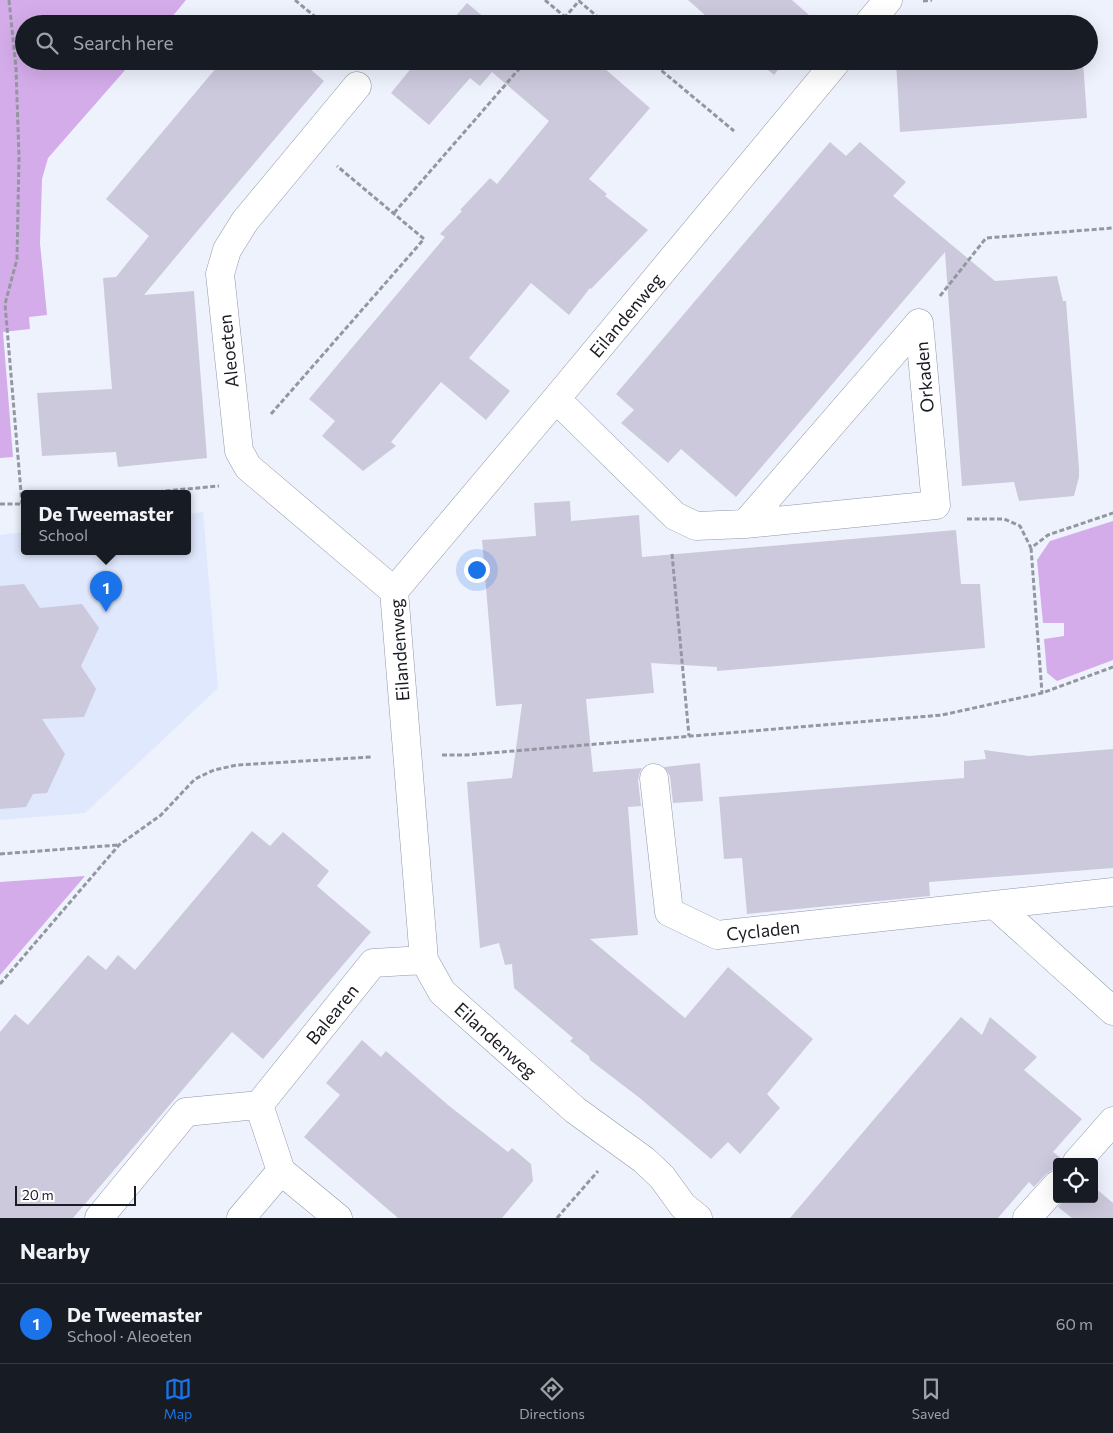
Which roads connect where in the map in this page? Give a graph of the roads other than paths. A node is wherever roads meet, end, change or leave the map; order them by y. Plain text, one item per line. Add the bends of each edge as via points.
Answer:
1 (830, 70) edge
2 (357, 86) dead end
3 (556, 399) junction
4 (745, 524) junction
5 (394, 592) junction
6 (654, 778) dead end
7 (1113, 892) edge
8 (995, 905) junction
9 (424, 960) junction
10 (1113, 1011) edge
11 (259, 1105) junction
12 (1113, 1121) edge
13 (1081, 1158) edge
14 (281, 1171) junction
15 (1053, 1189) edge
16 (99, 1218) edge
17 (241, 1218) edge
18 (338, 1218) edge
19 (698, 1218) edge
20 (1027, 1218) edge

1 - 3 street, Eilandenweg
2 - 5 street, Aleoeten via 245,221 227,250 220,274 243,459
3 - 4 street via 675,516 696,526
3 - 5 street, Eilandenweg
4 - 4 street, Orkaden via 919,323 936,506
5 - 9 street, Eilandenweg
6 - 8 street, Cycladen via 670,912 717,935
7 - 8 street, Cycladen
8 - 10 street
9 - 11 street, Balearen via 373,963
9 - 19 street, Eilandenweg via 442,992 575,1110 644,1160 662,1177 683,1206
11 - 14 street
11 - 16 street via 186,1112
12 - 13 street
14 - 17 street
14 - 18 street
15 - 20 street

